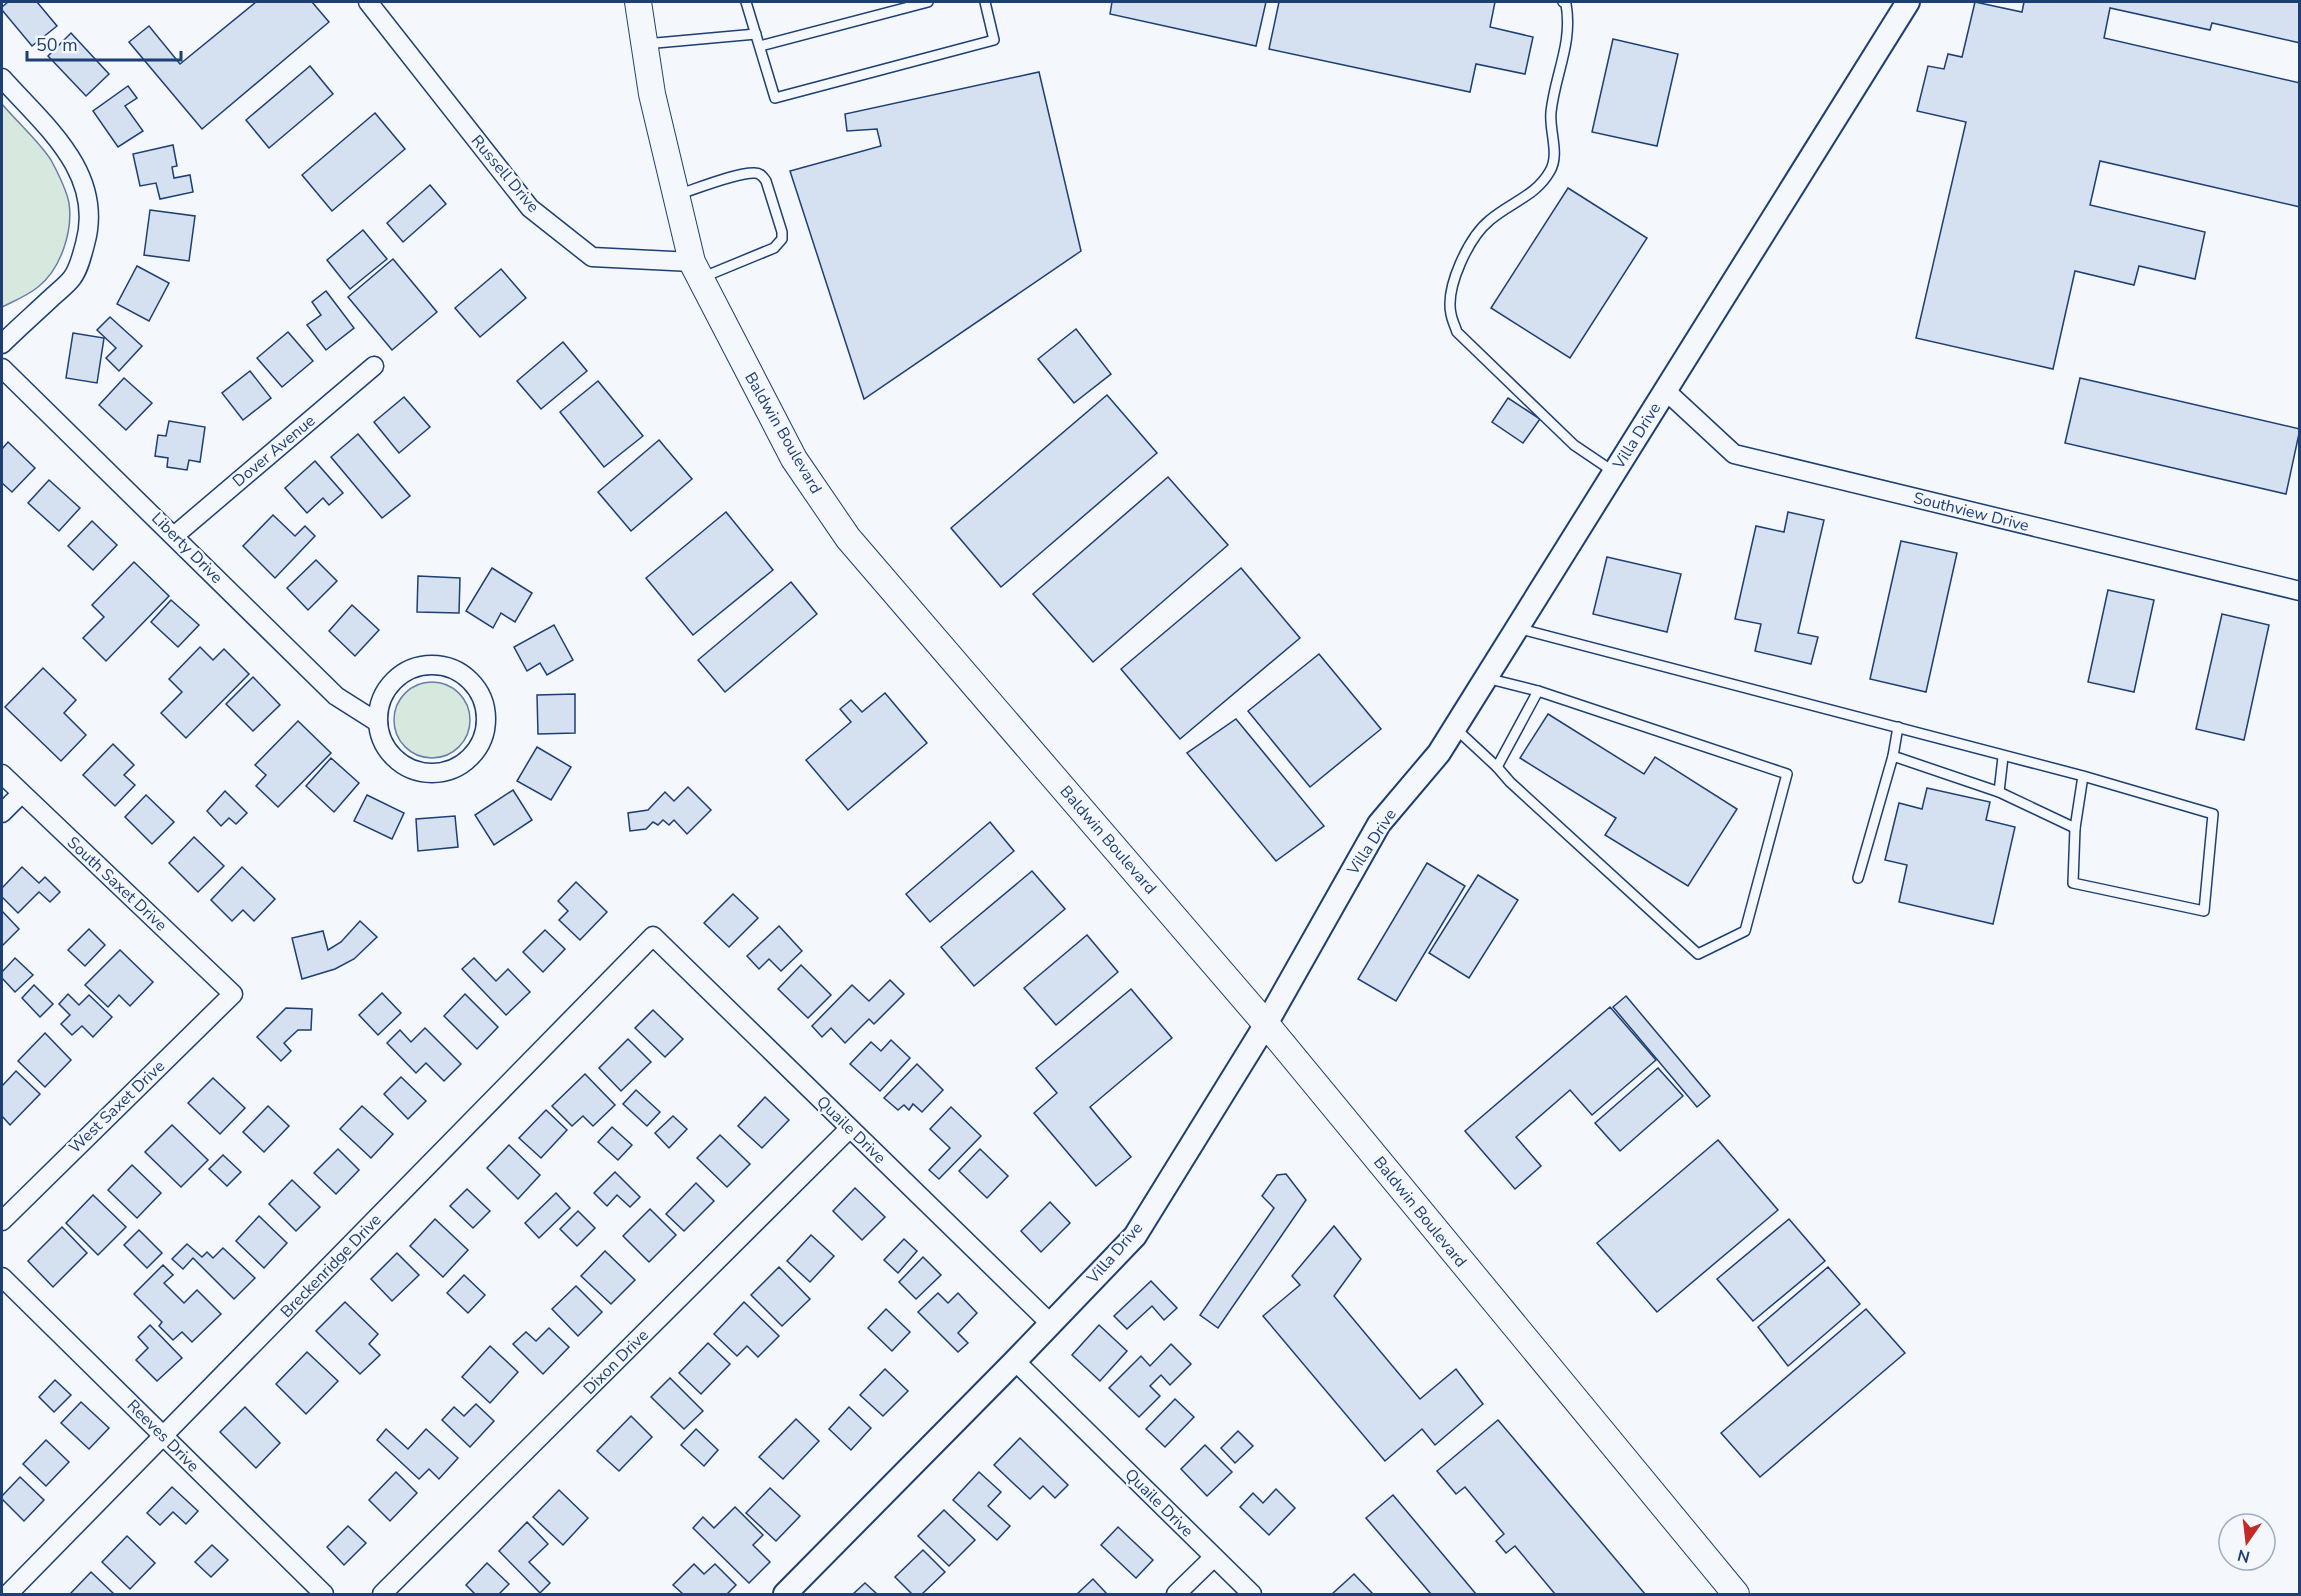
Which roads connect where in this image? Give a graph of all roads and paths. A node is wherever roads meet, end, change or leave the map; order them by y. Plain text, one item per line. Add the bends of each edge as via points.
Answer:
1 (368, 2) edge
2 (638, 2) edge
3 (746, 2) edge
4 (928, 2) edge
5 (985, 2) edge
6 (1563, 2) edge
7 (1908, 2) edge
8 (756, 33) junction
9 (644, 44) junction
10 (760, 46) junction
11 (2, 78) edge
12 (675, 196) junction
13 (696, 270) junction
14 (2, 344) edge
15 (374, 366) dead end
16 (2, 368) edge
17 (1666, 391) junction
18 (1614, 472) junction
19 (174, 536) junction
20 (2300, 591) edge
21 (1517, 628) junction
22 (1486, 678) junction
23 (1538, 691) junction
24 (377, 722) junction
25 (1898, 727) junction
26 (1455, 728) junction
27 (1893, 756) junction
28 (2003, 756) junction
29 (1497, 767) junction
30 (2, 774) edge
31 (2083, 776) junction
32 (1999, 792) junction
33 (21, 794) junction
34 (2, 813) edge
35 (2074, 828) junction
36 (1858, 878) dead end
37 (653, 936) joint
38 (233, 994) joint
39 (1266, 1024) junction
40 (849, 1129) junction
41 (2, 1221) edge
42 (2, 1277) edge
43 (1051, 1324) junction
44 (1015, 1362) junction
45 (164, 1437) junction
46 (1214, 1557) junction
47 (8, 1594) edge
48 (324, 1594) edge
49 (382, 1594) edge
50 (785, 1594) edge
51 (1176, 1594) edge
52 (1252, 1594) edge
53 (1736, 1594) edge

1 - 13 street, Russell Drive via 530,208 592,257
2 - 9 main road, Baldwin Boulevard
3 - 8 lane
4 - 10 lane
5 - 10 lane via 994,40 775,98
6 - 18 lane via 1569,26 1551,113 1551,169 1538,189 1477,232 1451,293 1450,314 1457,332 1574,445
7 - 17 street, Villa Drive
8 - 9 lane
8 - 10 lane
9 - 12 main road, Baldwin Boulevard
11 - 14 street via 77,165 90,211 88,234 72,278
12 - 13 main road, Baldwin Boulevard
12 - 13 lane via 740,176 761,175 782,232 782,239 774,248
13 - 39 main road, Baldwin Boulevard via 794,459 848,538
15 - 19 street, Dover Avenue
16 - 19 street, Liberty Drive
17 - 18 street, Villa Drive
17 - 20 street, Southview Drive via 1734,454
18 - 21 street, Villa Drive
19 - 24 street, Liberty Drive via 336,696
21 - 22 street, Villa Drive
21 - 25 lane
22 - 23 lane
22 - 26 street, Villa Drive
23 - 29 lane
23 - 29 lane via 1787,774 1745,931 1698,954
24 - 24 street via 383,744 397,762 418,772 441,774 462,765 478,749 487,728 485,706 475,685 457,671 435,665 412,668 393,681 381,699
25 - 27 lane
25 - 28 lane
26 - 29 lane
26 - 39 street, Villa Drive via 1379,825
27 - 32 lane
27 - 36 lane
28 - 31 lane
28 - 32 lane
30 - 33 street, South Saxet Drive
31 - 35 lane
31 - 35 lane via 2213,814 2204,910 2073,883
32 - 35 lane
33 - 34 street
33 - 38 street, South Saxet Drive
37 - 40 street, Quaile Drive
37 - 45 street, Breckenridge Drive
38 - 41 street, West Saxet Drive
39 - 43 street, Villa Drive via 1135,1236
39 - 53 main road, Baldwin Boulevard
40 - 43 street, Quaile Drive
40 - 49 street, Dixon Drive
42 - 45 street, Reeves Drive
43 - 44 street, Villa Drive
44 - 46 street, Quaile Drive
44 - 50 street, Villa Drive
45 - 47 street, Breckenridge Drive
45 - 48 street, Reeves Drive
46 - 51 street
46 - 52 street, Quaile Drive

